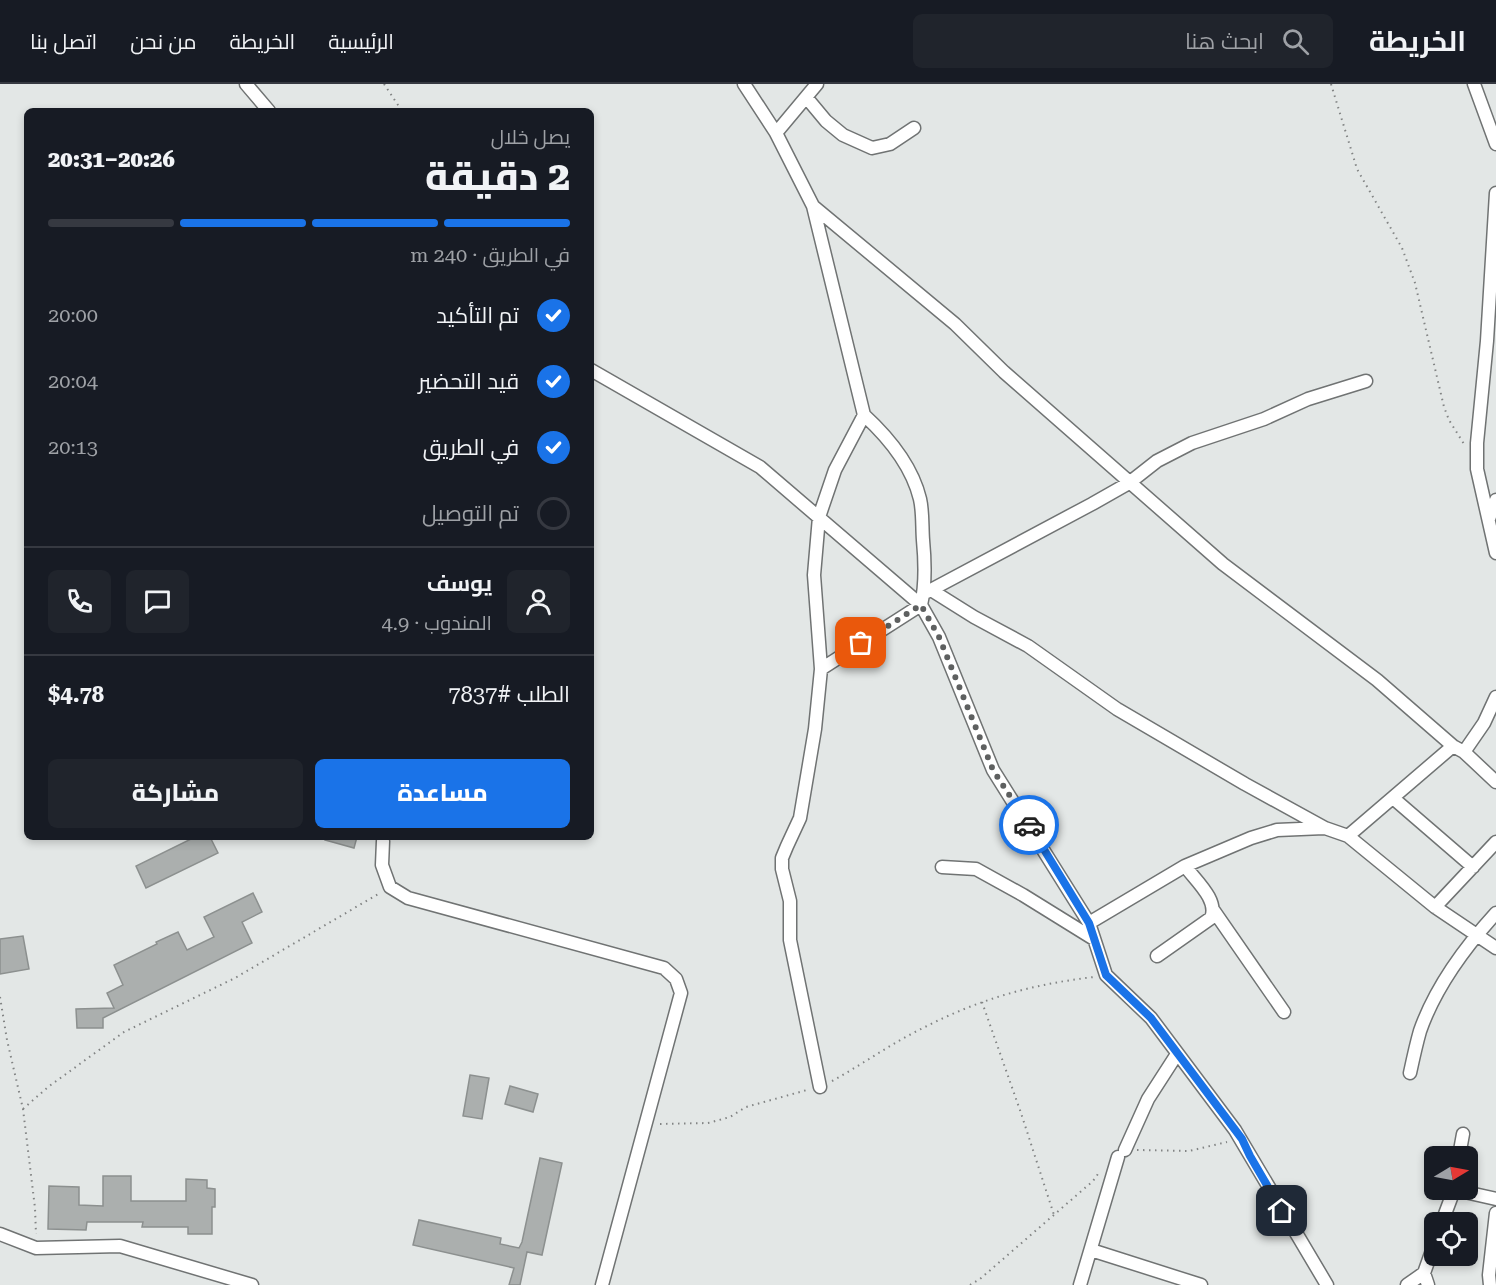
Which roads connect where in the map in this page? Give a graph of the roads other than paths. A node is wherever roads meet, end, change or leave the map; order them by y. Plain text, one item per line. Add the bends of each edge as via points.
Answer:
1 (246, 84) edge
2 (744, 84) edge
3 (817, 84) edge
4 (1474, 84) edge
5 (806, 97) junction
6 (266, 108) edge
7 (1481, 109) junction
8 (1496, 120) edge
9 (915, 128) dead end
10 (776, 133) junction
11 (1496, 144) edge
12 (1496, 193) edge
13 (813, 207) junction
14 (1492, 308) edge
15 (594, 372) edge
16 (1365, 381) dead end
17 (864, 415) junction
18 (1129, 483) junction
19 (1496, 500) edge
20 (819, 517) junction
21 (1489, 520) junction
22 (1496, 553) edge
23 (925, 596) junction
24 (821, 669) junction
25 (1496, 700) edge
26 (1458, 749) junction
27 (1496, 782) edge
28 (1393, 798) junction
29 (1325, 828) junction
30 (1348, 836) junction
31 (383, 841) dead end
32 (1496, 842) edge
33 (1185, 866) junction
34 (942, 867) dead end
35 (1473, 867) junction
36 (1435, 907) junction
37 (1214, 911) junction
38 (1496, 913) edge
39 (1089, 923) junction
40 (1476, 934) junction
41 (1094, 939) junction
42 (1496, 948) edge
43 (1157, 956) dead end
44 (1284, 1012) dead end
45 (1177, 1054) junction
46 (1410, 1072) dead end
47 (820, 1086) road end
48 (1463, 1134) dead end
49 (1461, 1146) edge
50 (1478, 1195) edge
51 (1496, 1199) edge
52 (1496, 1213) edge
53 (0, 1234) edge
54 (1091, 1250) junction
55 (1426, 1279) edge
56 (228, 1282) edge
57 (252, 1285) edge
58 (602, 1285) edge
59 (1080, 1285) edge
60 (1201, 1285) edge
61 (1327, 1285) edge
62 (1407, 1285) edge
63 (1490, 1285) edge

1 - 6 street
2 - 10 street
3 - 5 street
4 - 7 street
5 - 9 street via 843,135 872,148 890,144
5 - 10 street
7 - 8 street
7 - 11 street
10 - 13 street
12 - 14 street
13 - 17 street
13 - 18 street via 955,324
14 - 21 street via 1477,443 1477,469
15 - 20 street via 760,467
16 - 18 street via 1192,443 1157,461
17 - 20 street via 835,470
17 - 23 street via 884,434 911,475 920,499
18 - 23 street
18 - 26 street via 1223,564 1377,680
19 - 21 street
20 - 23 street
20 - 24 street via 814,575
21 - 22 street
23 - 24 street
23 - 29 street via 974,616 1028,646 1117,709
23 - 39 street via 993,770
24 - 47 street via 800,818 782,858 790,901 790,940
25 - 26 street via 1484,723
26 - 27 street
26 - 28 street
28 - 30 street
28 - 35 street
29 - 30 street
29 - 33 street via 1277,830
30 - 36 street
31 - 58 street via 382,865 390,887 408,898 664,969 676,979 681,993
32 - 35 street
33 - 37 street
33 - 39 street
34 - 41 street via 976,869
35 - 36 street
36 - 40 street
37 - 43 street via 1211,918
37 - 44 street
38 - 40 street
39 - 41 street
40 - 42 street
40 - 46 street via 1440,989 1421,1030
41 - 45 street via 1106,975 1151,1018
45 - 54 street via 1148,1098 1121,1153
45 - 61 street via 1235,1130
48 - 49 street
50 - 51 street
52 - 63 street
53 - 56 street via 36,1248 120,1246
54 - 59 street
54 - 60 street
55 - 62 street
56 - 57 street

